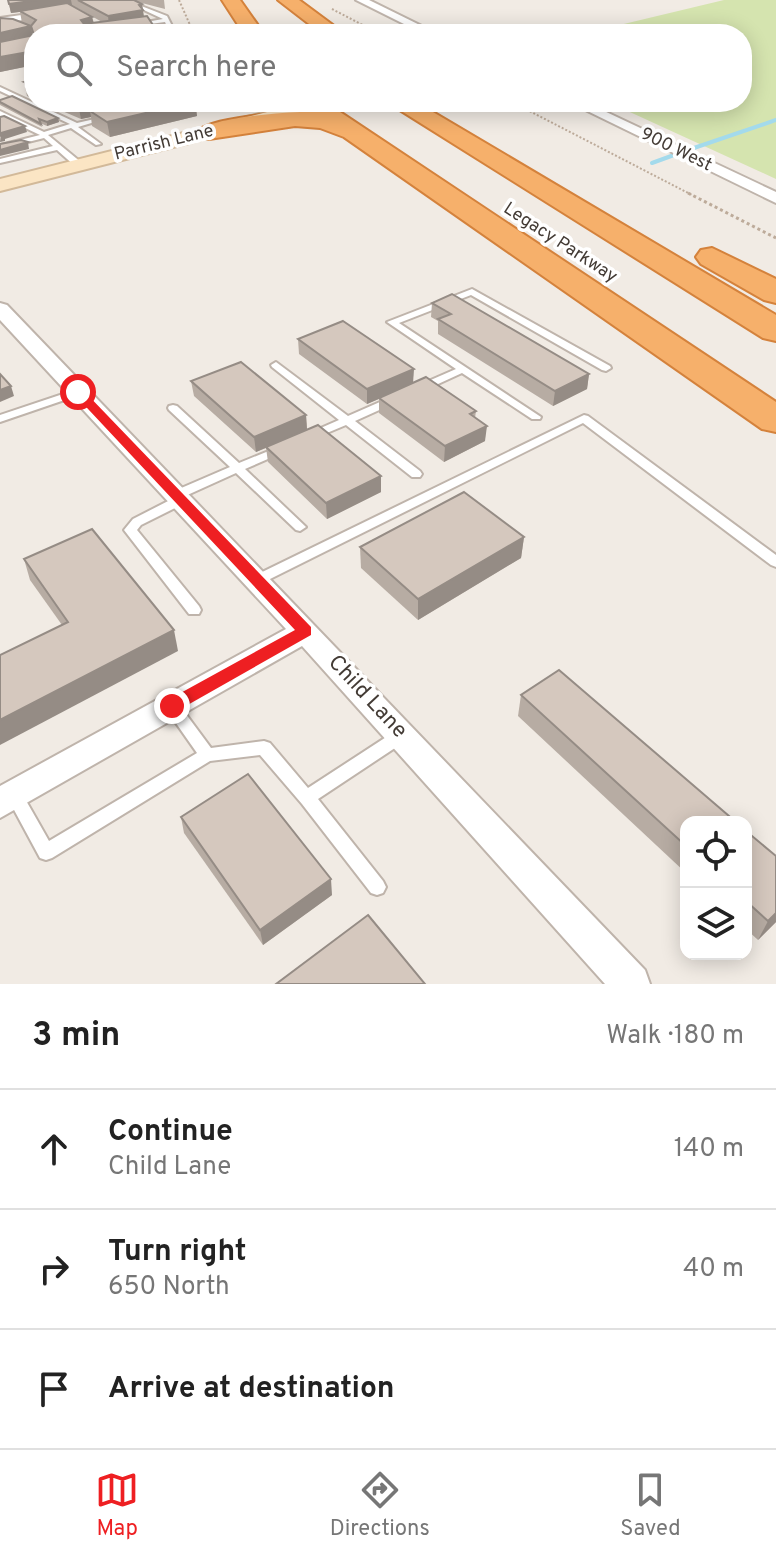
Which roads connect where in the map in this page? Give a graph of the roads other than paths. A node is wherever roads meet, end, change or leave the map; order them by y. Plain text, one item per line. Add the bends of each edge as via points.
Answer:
1 (231, 0) edge
2 (269, 0) edge
3 (287, 0) edge
4 (361, 0) edge
5 (133, 3) edge
6 (68, 10) edge
7 (165, 20) junction
8 (0, 24) edge
9 (143, 24) edge
10 (167, 24) edge
11 (247, 24) edge
12 (287, 24) edge
13 (321, 24) edge
14 (412, 24) edge
15 (17, 26) edge
16 (0, 89) edge
17 (24, 101) edge
18 (46, 112) edge
19 (315, 112) edge
20 (338, 112) edge
21 (339, 112) edge
22 (416, 112) edge
23 (459, 112) edge
24 (596, 112) edge
25 (0, 113) edge
26 (108, 116) edge
27 (255, 121) joint
28 (74, 126) junction
29 (209, 132) junction
30 (44, 135) junction
31 (98, 144) dead end
32 (0, 147) edge
33 (59, 147) junction
34 (0, 161) edge
35 (79, 165) junction
36 (424, 182) junction
37 (0, 185) edge
38 (776, 198) edge
39 (642, 217) dead end
40 (693, 247) dead end
41 (776, 293) edge
42 (6, 324) edge
43 (776, 330) edge
44 (276, 365) dead end
45 (606, 368) dead end
46 (463, 369) junction
47 (776, 384) edge
48 (78, 392) junction
49 (173, 408) dead end
50 (536, 417) dead end
51 (0, 419) edge
52 (776, 420) edge
53 (347, 421) junction
54 (238, 468) junction
55 (416, 474) dead end
56 (179, 498) junction
57 (300, 527) dead end
58 (776, 562) edge
59 (257, 580) junction
60 (194, 610) dead end
61 (305, 631) junction
62 (172, 706) junction
63 (402, 735) junction
64 (207, 755) junction
65 (307, 798) junction
66 (7, 799) edge
67 (377, 887) dead end
68 (631, 984) edge

1 - 11 highway
2 - 12 highway
3 - 13 highway
4 - 14 street
5 - 7 lane
6 - 8 street
7 - 9 lane
7 - 10 lane
8 - 15 lane
16 - 17 lane
18 - 28 lane
19 - 27 highway
20 - 36 highway
21 - 47 highway, Legacy Parkway
22 - 43 highway, Legacy Parkway
23 - 39 highway
24 - 38 street, 900 West
25 - 30 lane
26 - 28 lane
27 - 29 main road, Parrish Lane
28 - 30 lane
28 - 31 lane
29 - 35 main road, Parrish Lane
29 - 36 highway via 319,120 334,124
30 - 32 lane
30 - 33 lane
33 - 34 lane
33 - 35 lane
35 - 37 main road, Parrish Lane
36 - 52 highway
40 - 41 highway
42 - 48 street, Child Lane
44 - 53 lane
45 - 46 lane via 472,292 392,322
46 - 50 lane
46 - 53 lane
48 - 51 lane
48 - 56 street, Child Lane
49 - 54 lane
53 - 54 lane
53 - 55 lane
54 - 56 lane
54 - 57 lane
56 - 59 street, Child Lane
56 - 60 lane via 130,530
58 - 59 lane via 584,418
59 - 61 street, Child Lane
61 - 62 street
61 - 63 street, Child Lane
62 - 64 lane
62 - 66 street
63 - 65 lane
63 - 68 street, Child Lane
64 - 65 lane via 264,748
64 - 66 lane via 46,852
65 - 67 lane

